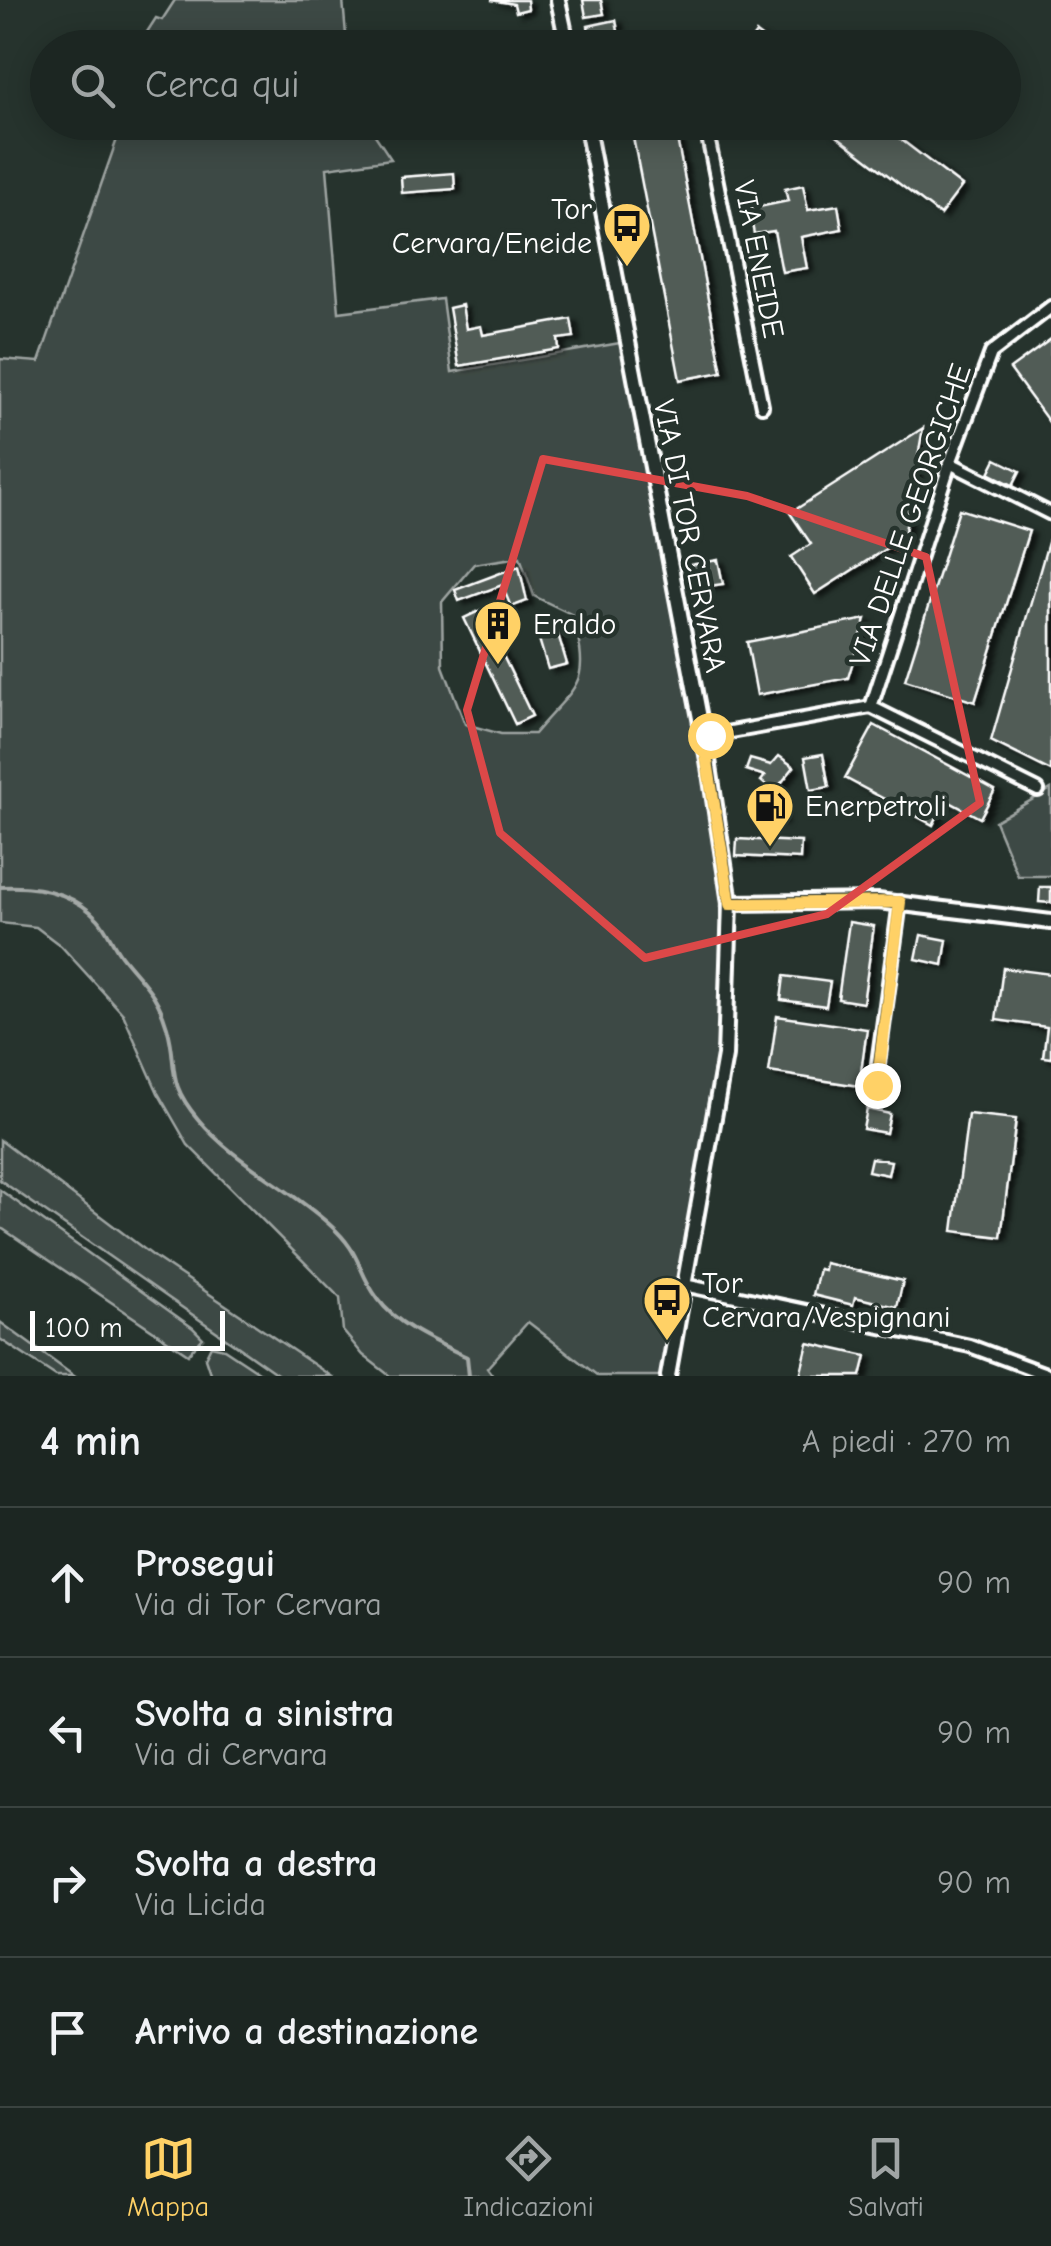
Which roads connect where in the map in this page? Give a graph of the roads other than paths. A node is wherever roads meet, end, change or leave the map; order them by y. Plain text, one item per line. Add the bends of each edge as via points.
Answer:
1 (558, 0) edge
2 (564, 30) edge
3 (589, 140) edge
4 (709, 140) edge
5 (1051, 307) edge
6 (762, 406) dead end
7 (950, 462) junction
8 (1051, 514) edge
9 (871, 707) junction
10 (703, 736) junction
11 (1038, 790) dead end
12 (900, 902) junction
13 (730, 904) junction
14 (1051, 922) edge
15 (888, 1096) dead end
16 (684, 1285) junction
17 (668, 1376) edge
18 (1051, 1376) edge

1 - 2 street
3 - 10 street, VIA DI TOR CERVARA
4 - 6 street, VIA ENEIDE
5 - 7 street, VIA DELLE GEORGICHE via 991,353
7 - 8 street
7 - 9 street, VIA DELLE GEORGICHE
9 - 10 street
9 - 11 street
10 - 13 street, VIA DI TOR CERVARA
12 - 13 street
12 - 14 street
12 - 15 street via 877,1071 879,1089
13 - 16 street, VIA DI TOR CERVARA via 725,1056
16 - 17 street, VIA DI TOR CERVARA
16 - 18 street via 970,1346

